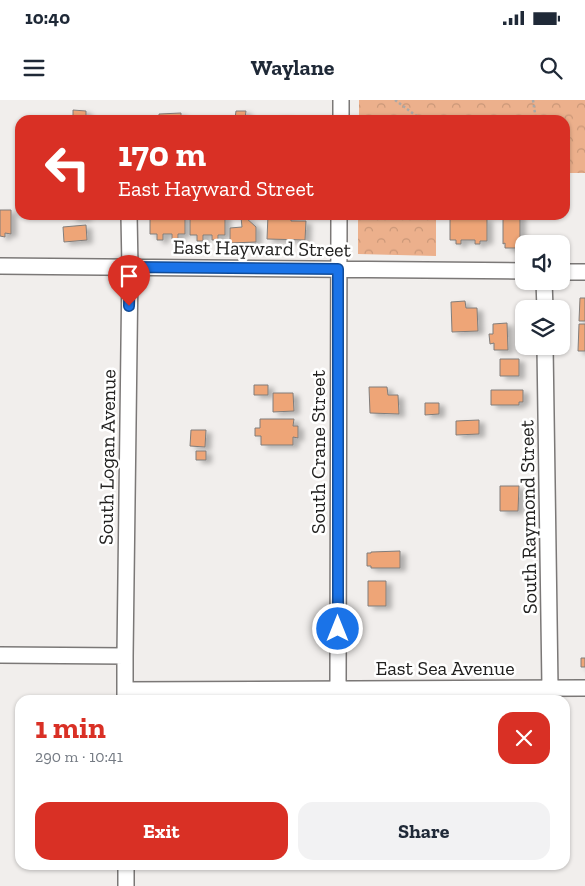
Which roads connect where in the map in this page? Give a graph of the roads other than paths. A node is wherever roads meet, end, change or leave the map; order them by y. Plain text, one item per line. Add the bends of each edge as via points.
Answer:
1 (341, 100) edge
2 (341, 115) edge
3 (129, 220) edge
4 (339, 220) edge
5 (0, 266) edge
6 (130, 267) junction
7 (338, 269) junction
8 (515, 271) edge
9 (570, 272) edge
10 (585, 272) edge
11 (545, 355) edge
12 (0, 654) edge
13 (125, 656) junction
14 (550, 687) junction
15 (585, 688) edge
16 (338, 689) junction
17 (125, 695) edge
18 (126, 870) edge
19 (126, 886) edge

1 - 2 street
3 - 6 street, South Logan Avenue
4 - 7 street, South Crane Street
5 - 6 street, East Hayward Street
6 - 7 street, East Hayward Street
6 - 13 street, South Logan Avenue
7 - 8 street, East Hayward Street
7 - 16 street, South Crane Street
9 - 10 street
11 - 14 street, South Raymond Street
12 - 13 street
13 - 17 street, South Logan Avenue
14 - 15 street, East Sea Avenue
14 - 16 street, East Sea Avenue
16 - 17 street, East Sea Avenue
18 - 19 street

